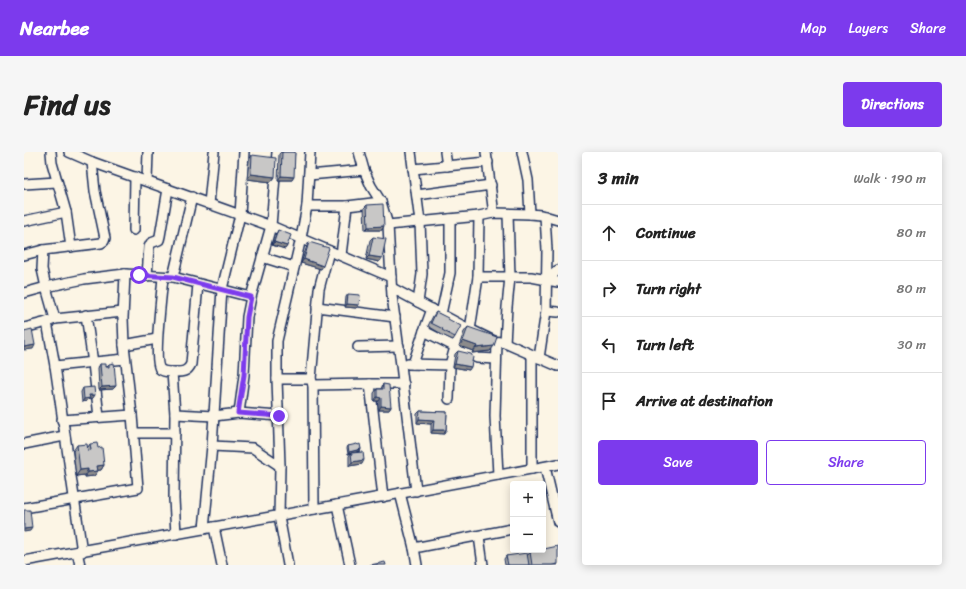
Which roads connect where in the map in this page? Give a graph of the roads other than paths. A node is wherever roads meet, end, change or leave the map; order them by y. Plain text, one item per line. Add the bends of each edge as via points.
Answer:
1 (51, 152) edge
2 (69, 152) edge
3 (148, 152) edge
4 (214, 152) edge
5 (244, 152) edge
6 (277, 152) edge
7 (310, 152) edge
8 (359, 152) edge
9 (411, 152) edge
10 (445, 152) edge
11 (486, 152) edge
12 (522, 152) edge
13 (88, 158) edge
14 (488, 162) junction
15 (447, 166) junction
16 (413, 169) junction
17 (364, 170) junction
18 (308, 175) junction
19 (135, 177) junction
20 (147, 181) junction
21 (58, 182) junction
22 (24, 184) edge
23 (490, 185) junction
24 (168, 189) junction
25 (417, 195) junction
26 (192, 197) junction
27 (381, 202) junction
28 (209, 204) junction
29 (307, 206) junction
30 (347, 206) junction
31 (66, 212) junction
32 (493, 213) junction
33 (508, 214) junction
34 (530, 214) junction
35 (240, 215) junction
36 (479, 216) junction
37 (545, 216) junction
38 (450, 219) junction
39 (558, 220) edge
40 (24, 222) edge
41 (420, 222) junction
42 (388, 225) junction
43 (271, 226) junction
44 (134, 230) dead end
45 (301, 238) junction
46 (71, 247) junction
47 (43, 250) junction
48 (329, 251) junction
49 (24, 255) edge
50 (341, 255) junction
51 (262, 257) junction
52 (294, 267) junction
53 (558, 270) edge
54 (125, 274) junction
55 (147, 276) junction
56 (163, 277) junction
57 (173, 277) junction
58 (391, 277) junction
59 (478, 277) junction
60 (510, 277) junction
61 (547, 280) junction
62 (558, 282) edge
63 (198, 284) junction
64 (46, 287) junction
65 (392, 288) junction
66 (222, 289) junction
67 (24, 294) edge
68 (251, 297) junction
69 (418, 302) junction
70 (317, 307) junction
71 (432, 309) junction
72 (546, 311) junction
73 (123, 312) junction
74 (558, 312) edge
75 (441, 314) junction
76 (86, 315) junction
77 (395, 318) junction
78 (51, 320) junction
79 (24, 328) edge
80 (467, 328) junction
81 (424, 331) junction
82 (157, 339) junction
83 (501, 343) junction
84 (124, 345) junction
85 (399, 346) junction
86 (358, 347) dead end
87 (455, 347) junction
88 (535, 357) junction
89 (125, 359) junction
90 (496, 359) junction
91 (93, 363) junction
92 (413, 364) junction
93 (401, 365) junction
94 (450, 365) junction
95 (55, 366) junction
96 (558, 366) edge
97 (172, 372) junction
98 (277, 379) junction
99 (312, 382) junction
100 (370, 384) junction
101 (404, 384) junction
102 (449, 399) dead end
103 (238, 413) junction
104 (176, 414) junction
105 (132, 415) junction
106 (214, 416) junction
107 (279, 416) junction
108 (99, 417) junction
109 (62, 420) junction
110 (134, 434) junction
111 (175, 434) junction
112 (64, 436) junction
113 (24, 444) edge
114 (212, 446) junction
115 (558, 464) edge
116 (280, 466) junction
117 (545, 466) junction
118 (532, 469) junction
119 (498, 475) junction
120 (416, 491) junction
121 (400, 493) junction
122 (383, 497) junction
123 (74, 499) junction
124 (337, 505) junction
125 (24, 508) edge
126 (314, 509) junction
127 (279, 516) junction
128 (558, 522) edge
129 (214, 527) junction
130 (204, 529) junction
131 (510, 529) edge
132 (176, 534) junction
133 (479, 536) junction
134 (414, 548) junction
135 (79, 552) junction
136 (24, 561) edge
137 (80, 565) edge
138 (222, 565) edge
139 (288, 565) edge
140 (350, 565) edge
141 (417, 565) edge
142 (483, 565) edge

1 - 21 street
2 - 13 street
3 - 20 street
4 - 28 street
5 - 35 street
6 - 43 street
7 - 18 street
8 - 17 street
9 - 16 street
10 - 15 street
11 - 14 street
12 - 34 street via 528,180
13 - 19 street
13 - 46 street via 105,238 101,243
14 - 15 street
14 - 23 street
15 - 16 street
16 - 25 street
17 - 18 street
17 - 27 street
18 - 29 street
19 - 20 street
19 - 44 street
20 - 24 street
21 - 22 street
21 - 31 street
23 - 25 street
23 - 32 street
24 - 26 street
24 - 55 street via 160,236 149,247
25 - 41 street
26 - 28 street
26 - 57 street
27 - 30 street
27 - 42 street
28 - 35 street
29 - 30 street
29 - 45 street
30 - 50 street
31 - 40 street
31 - 46 street
32 - 33 street
32 - 36 street
33 - 34 street
33 - 60 street
34 - 37 street
35 - 43 street
35 - 66 street
36 - 38 street
36 - 59 street
37 - 39 street
37 - 61 street
38 - 41 street
38 - 75 street via 450,274
41 - 42 street
41 - 69 street via 422,274
42 - 58 street
43 - 45 street
43 - 51 street
45 - 48 street
45 - 52 street
46 - 47 street
47 - 49 street
47 - 64 street via 42,269
48 - 50 street
48 - 70 street
50 - 58 street
51 - 52 street
51 - 68 street
52 - 98 street via 277,341
53 - 61 street
54 - 55 street
54 - 64 street
54 - 73 street
55 - 56 street
56 - 57 street
56 - 82 street
57 - 63 street
58 - 65 street
59 - 60 street
59 - 80 street
60 - 61 street
60 - 83 street
61 - 62 street
61 - 72 street
63 - 66 street
63 - 97 street via 192,364 186,371
64 - 67 street
64 - 78 street
65 - 69 street
65 - 77 street
66 - 68 street
66 - 106 street
68 - 103 street
69 - 71 street
70 - 77 street
70 - 99 street
71 - 75 street
71 - 81 street
72 - 74 street
72 - 88 street
73 - 76 street
73 - 84 street
75 - 80 street
76 - 78 street
76 - 91 street
77 - 85 street
78 - 79 street
78 - 95 street
80 - 83 street
80 - 87 street
81 - 87 street
81 - 92 street
82 - 84 street
82 - 97 street via 159,369
83 - 88 street
83 - 90 street
84 - 89 street
85 - 86 street
85 - 93 street
87 - 90 street via 478,358
87 - 94 street
88 - 96 street
88 - 118 street
89 - 91 street
89 - 105 street
90 - 119 street
91 - 95 street
91 - 108 street
92 - 93 street
92 - 94 street
93 - 101 street
94 - 102 street
95 - 109 street
97 - 104 street
98 - 99 street
98 - 107 street
99 - 100 street
99 - 126 street
100 - 101 street
100 - 122 street
101 - 120 street
103 - 106 street
103 - 107 street
104 - 106 street
104 - 111 street
105 - 108 street
105 - 110 street
106 - 114 street
107 - 116 street
108 - 109 street
109 - 112 street
110 - 111 street
110 - 123 street via 138,488
111 - 132 street
112 - 113 street
112 - 123 street
114 - 116 street via 253,448
114 - 130 street
115 - 117 street
116 - 127 street
117 - 118 street
117 - 128 street
118 - 119 street
119 - 120 street
120 - 121 street
121 - 122 street
121 - 134 street
122 - 124 street
123 - 125 street
123 - 135 street
124 - 126 street
124 - 140 street
126 - 127 street
127 - 129 street
127 - 139 street
129 - 130 street
129 - 138 street
130 - 132 street
131 - 133 street
132 - 135 street
133 - 134 street
133 - 142 street
134 - 141 street
135 - 136 street
135 - 137 street

